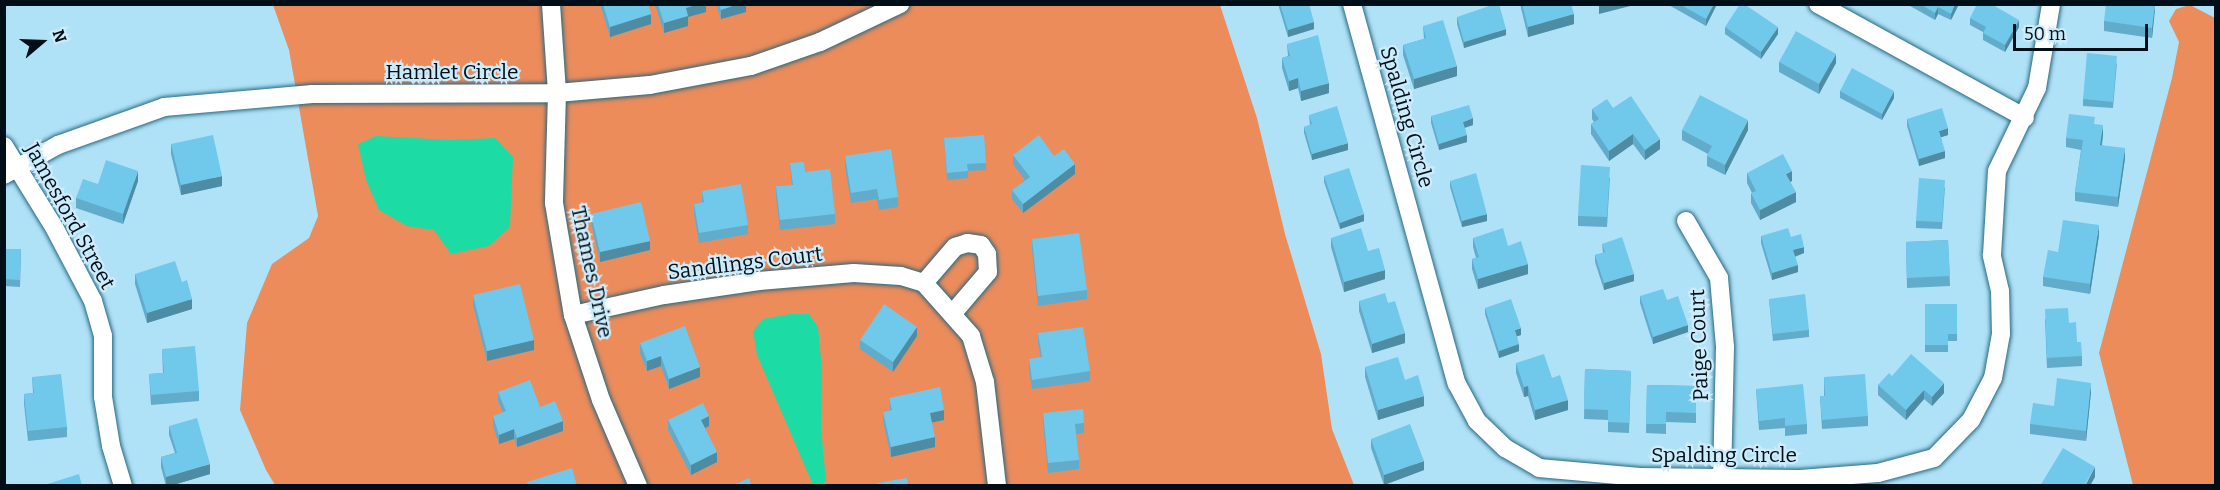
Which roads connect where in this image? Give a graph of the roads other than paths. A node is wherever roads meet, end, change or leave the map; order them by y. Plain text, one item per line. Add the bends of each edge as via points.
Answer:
1 (551, 4) edge
2 (900, 4) edge
3 (1352, 4) edge
4 (1818, 4) edge
5 (2051, 4) edge
6 (557, 93) junction
7 (2025, 118) junction
8 (4, 146) edge
9 (10, 172) edge
10 (1686, 220) dead end
11 (924, 283) junction
12 (953, 313) junction
13 (573, 315) junction
14 (1722, 476) junction
15 (123, 486) edge
16 (638, 486) edge
17 (997, 486) edge

1 - 6 street, Thames Drive
2 - 6 street, Hamlet Circle via 820,42 751,66 650,85
3 - 14 street, Spalding Circle via 1457,384 1477,421 1504,448 1539,468 1640,477
4 - 7 street
5 - 7 street, Spalding Circle via 2037,88
6 - 9 street, Hamlet Circle via 312,94 164,107 58,145
6 - 13 street, Thames Drive via 554,203
7 - 14 street, Spalding Circle via 1997,171 1992,255 2000,291 2001,334 1993,378 1971,420 1934,458 1878,473 1800,479
8 - 9 street, Jamesford Street
9 - 15 street, Jamesford Street via 55,229 93,301 103,336 105,407 111,446
10 - 14 street, Paige Court via 1719,278 1725,347
11 - 12 street
11 - 12 street via 955,247 981,244 987,254 988,272
11 - 13 street, Sandlings Court via 901,276 854,273 759,281
12 - 17 street via 971,336 985,382
13 - 16 street, Thames Drive via 601,400

